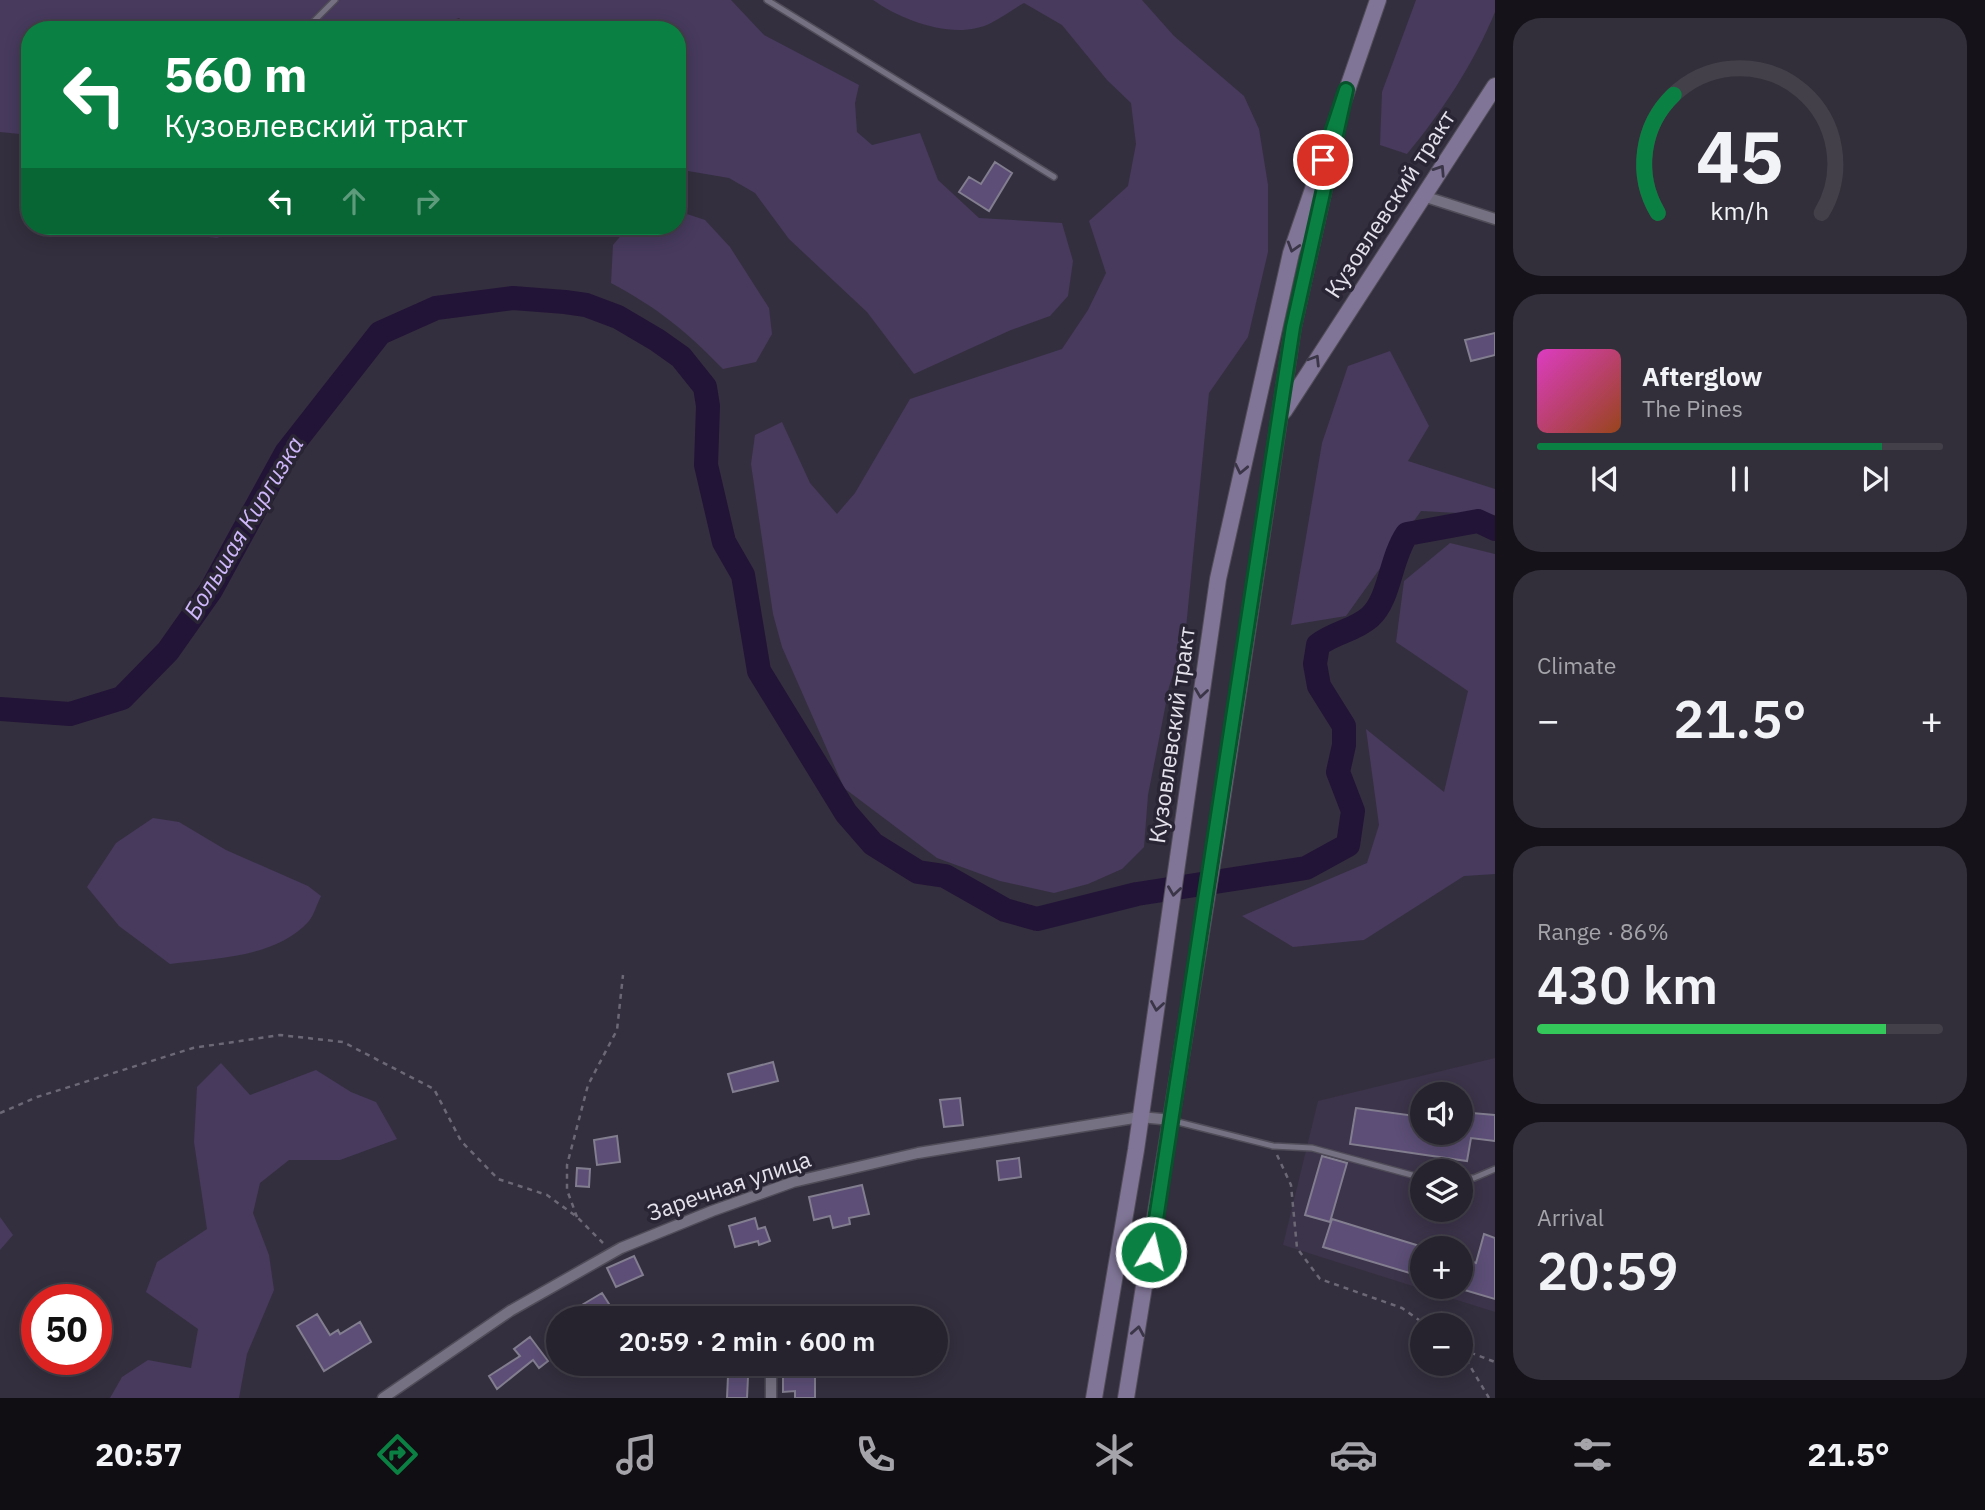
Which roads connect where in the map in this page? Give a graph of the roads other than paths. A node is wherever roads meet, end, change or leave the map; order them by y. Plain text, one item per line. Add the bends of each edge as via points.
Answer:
1 (335, 0) edge
2 (767, 0) edge
3 (1378, 0) edge
4 (314, 21) edge
5 (1495, 86) edge
6 (1346, 90) junction
7 (1054, 177) dead end
8 (1423, 196) junction
9 (1495, 219) edge
10 (1279, 419) junction
11 (1140, 1118) junction
12 (1172, 1120) junction
13 (1495, 1169) edge
14 (1410, 1174) edge
15 (1473, 1178) edge
16 (771, 1376) edge
17 (383, 1398) edge
18 (771, 1398) edge
19 (1094, 1398) edge
20 (1126, 1398) edge

1 - 4 lane
2 - 7 lane
3 - 6 main road, Кузовлевский тракт
8 -> 5 main road, Кузовлевский тракт
6 - 10 main road, Кузовлевский тракт via 1293,327
6 -> 11 main road, Кузовлевский тракт via 1291,253 1218,579
8 - 9 street
10 -> 8 main road, Кузовлевский тракт
10 - 12 main road, Кузовлевский тракт
11 - 12 street, Заречная улица
11 - 17 street, Заречная улица via 918,1153 793,1182 612,1253 510,1311
11 - 19 main road, Кузовлевский тракт
12 - 14 lane via 1273,1146 1312,1148
20 -> 12 main road, Кузовлевский тракт
13 - 15 lane
16 - 18 street

